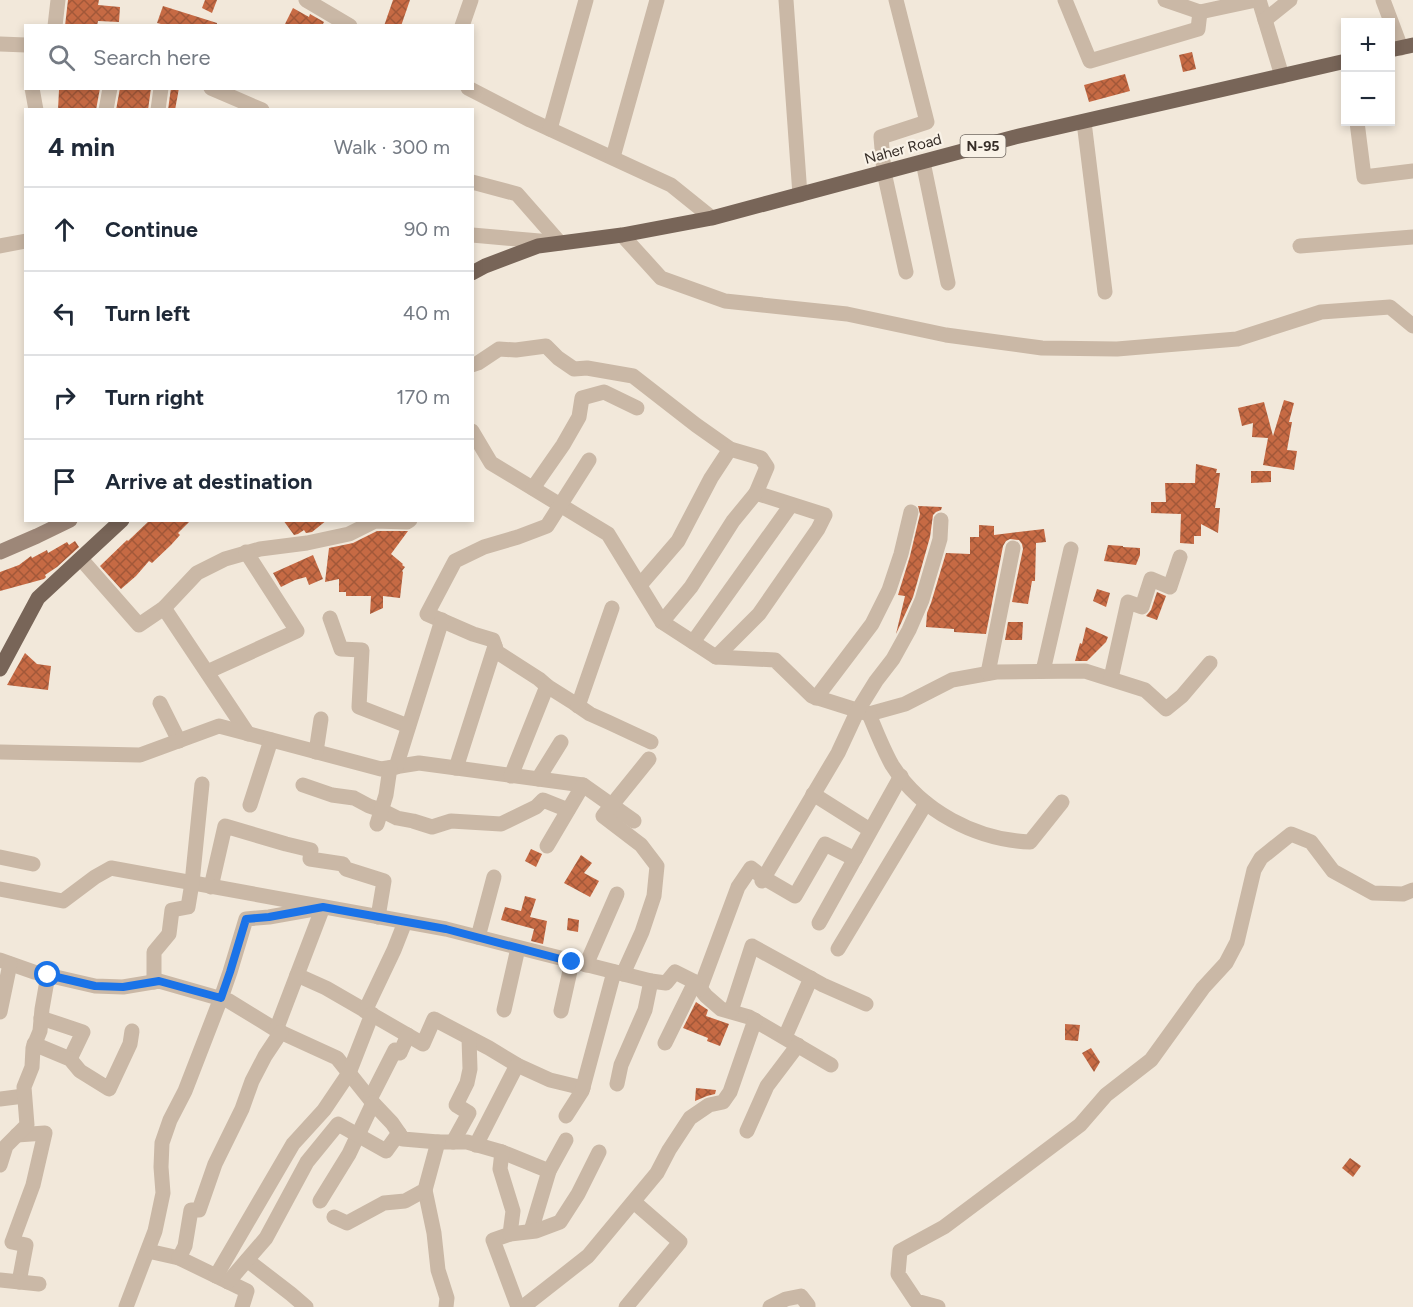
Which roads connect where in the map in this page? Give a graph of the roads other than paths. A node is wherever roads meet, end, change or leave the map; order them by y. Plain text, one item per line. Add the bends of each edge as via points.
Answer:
1 (57, 0) edge
2 (306, 0) edge
3 (471, 0) edge
4 (586, 0) edge
5 (657, 0) edge
6 (786, 0) edge
7 (896, 0) edge
8 (1065, 0) edge
9 (1165, 0) edge
10 (1257, 0) edge
11 (1290, 0) edge
12 (1383, 0) edge
13 (1200, 12) junction
14 (1265, 20) junction
15 (55, 24) edge
16 (347, 24) edge
17 (463, 24) edge
18 (0, 44) edge
19 (24, 48) edge
20 (1402, 48) edge
21 (1341, 62) edge
22 (1282, 76) junction
23 (32, 90) edge
24 (110, 90) edge
25 (161, 90) edge
26 (216, 90) edge
27 (472, 90) edge
28 (36, 108) edge
29 (106, 108) edge
30 (158, 108) edge
31 (257, 108) edge
32 (1084, 122) junction
33 (1358, 126) edge
34 (549, 129) junction
35 (613, 157) junction
36 (924, 162) junction
37 (1413, 171) edge
38 (884, 172) junction
39 (474, 183) edge
40 (800, 195) junction
41 (712, 218) junction
42 (474, 235) edge
43 (622, 235) junction
44 (1413, 237) edge
45 (24, 241) edge
46 (560, 243) junction
47 (0, 246) edge
48 (1300, 246) dead end
49 (474, 272) edge
50 (906, 273) dead end
51 (948, 283) dead end
52 (1105, 292) dead end
53 (1413, 326) edge
54 (474, 364) edge
55 (637, 408) dead end
56 (474, 434) edge
57 (730, 448) junction
58 (589, 460) dead end
59 (533, 488) junction
60 (756, 493) junction
61 (561, 505) junction
62 (791, 505) junction
63 (911, 512) dead end
64 (941, 520) dead end
65 (66, 522) edge
66 (120, 522) edge
67 (373, 522) edge
68 (1, 548) edge
69 (1013, 548) dead end
70 (1071, 549) dead end
71 (246, 552) junction
72 (1180, 557) dead end
73 (81, 559) junction
74 (640, 585) junction
75 (164, 608) junction
76 (612, 608) dead end
77 (330, 618) dead end
78 (442, 620) junction
79 (662, 622) junction
80 (693, 642) junction
81 (495, 646) junction
82 (716, 657) junction
83 (1209, 663) dead end
84 (0, 669) edge
85 (1043, 671) junction
86 (207, 672) junction
87 (988, 673) junction
88 (1111, 678) junction
89 (547, 686) junction
90 (816, 698) junction
91 (160, 703) dead end
92 (578, 706) junction
93 (864, 712) junction
94 (321, 719) dead end
95 (408, 726) junction
96 (248, 734) junction
97 (271, 740) junction
98 (179, 741) junction
99 (561, 742) dead end
100 (651, 742) dead end
101 (0, 752) edge
102 (316, 752) junction
103 (649, 759) dead end
104 (393, 767) junction
105 (456, 768) junction
106 (511, 776) junction
107 (901, 776) junction
108 (537, 779) junction
109 (202, 784) dead end
110 (303, 785) dead end
111 (584, 785) junction
112 (813, 794) junction
113 (1062, 802) dead end
114 (926, 803) junction
115 (250, 805) dead end
116 (612, 805) junction
117 (568, 810) junction
118 (379, 817) junction
119 (634, 821) dead end
120 (870, 830) junction
121 (547, 846) dead end
122 (0, 857) edge
123 (855, 859) junction
124 (33, 864) dead end
125 (494, 878) dead end
126 (763, 880) junction
127 (192, 883) junction
128 (211, 886) junction
129 (0, 889) edge
130 (1413, 890) edge
131 (617, 894) dead end
132 (323, 907) junction
133 (378, 917) junction
134 (405, 922) junction
135 (819, 923) dead end
136 (478, 937) junction
137 (518, 948) junction
138 (838, 949) dead end
139 (5, 962) edge
140 (579, 963) junction
141 (619, 973) junction
142 (48, 975) junction
143 (297, 975) junction
144 (811, 978) junction
145 (651, 981) junction
146 (154, 982) junction
147 (697, 985) junction
148 (221, 998) junction
149 (866, 1004) dead end
150 (504, 1010) dead end
151 (561, 1011) dead end
152 (731, 1011) junction
153 (0, 1012) edge
154 (368, 1012) junction
155 (41, 1018) junction
156 (755, 1020) junction
157 (132, 1031) dead end
158 (279, 1031) junction
159 (408, 1035) junction
160 (469, 1038) junction
161 (791, 1041) junction
162 (665, 1043) dead end
163 (34, 1044) junction
164 (70, 1059) junction
165 (517, 1065) junction
166 (831, 1065) dead end
167 (349, 1073) junction
168 (617, 1084) dead end
169 (583, 1089) junction
170 (24, 1096) junction
171 (0, 1099) edge
172 (371, 1101) junction
173 (566, 1116) dead end
174 (747, 1131) dead end
175 (399, 1133) junction
176 (17, 1135) junction
177 (357, 1136) junction
178 (566, 1140) dead end
179 (446, 1142) junction
180 (476, 1145) junction
181 (502, 1152) junction
182 (599, 1152) dead end
183 (0, 1166) edge
184 (549, 1171) junction
185 (425, 1190) junction
186 (320, 1201) dead end
187 (634, 1202) junction
188 (334, 1217) dead end
189 (531, 1231) junction
190 (510, 1234) junction
191 (148, 1251) junction
192 (179, 1258) junction
193 (247, 1260) junction
194 (222, 1279) junction
195 (0, 1280) edge
196 (19, 1282) junction
197 (39, 1284) dead end
198 (246, 1305) edge
199 (126, 1307) edge
200 (306, 1307) edge
201 (446, 1307) edge
202 (518, 1307) edge
203 (523, 1307) edge
204 (626, 1307) edge
205 (770, 1307) edge
206 (808, 1307) edge
207 (938, 1307) edge

1 - 15 street
2 - 16 street
3 - 17 street
4 - 34 street
5 - 35 street
6 - 40 street
7 - 38 street via 927,122 881,137
8 - 13 street via 1090,61 1198,29
9 - 13 street
10 - 13 street
10 - 14 street
11 - 14 street
12 - 20 street
14 - 22 street
18 - 19 street
21 - 22 main road, Naher Road / N-95
22 - 32 main road, Naher Road / N-95
23 - 28 street
24 - 29 street
25 - 30 street
26 - 31 street
27 - 34 street
32 - 36 main road, Naher Road / N-95
32 - 52 street
33 - 37 street via 1364,177
34 - 35 street
35 - 41 street via 671,185
36 - 38 main road, Naher Road / N-95
36 - 51 street
38 - 40 main road, Naher Road / N-95
38 - 50 street
39 - 46 street via 516,194
40 - 41 main road, Naher Road / N-95
41 - 43 main road, Naher Road / N-95
42 - 46 street
43 - 46 main road, Naher Road / N-95
43 - 53 street via 661,278 725,302 847,314 946,335 1042,348 1117,349 1237,339 1321,312 1390,307
44 - 48 street
45 - 47 street
46 - 49 main road, Naher Road / N-95 via 538,246
54 - 57 street via 499,349 546,346 574,369 633,376
55 - 59 street via 604,392 582,398 579,417
56 - 59 street via 491,463
57 - 60 street via 761,458 767,467
57 - 74 street via 678,541
58 - 61 street
59 - 61 street
60 - 62 street
60 - 79 street
61 - 74 street via 608,534
61 - 78 street via 547,526 455,561 427,614
62 - 80 street
62 - 82 street via 825,515 759,614
63 - 90 street via 889,590 872,624
64 - 93 street via 940,538 922,600 893,659 876,681
65 - 68 main road
66 - 73 main road
67 - 71 street via 349,534
69 - 87 street
70 - 85 street
71 - 75 street via 197,573
71 - 86 street via 297,631
72 - 88 street via 1170,587 1151,579 1142,607 1128,602
73 - 75 street via 139,625
73 - 84 main road via 38,598
74 - 79 street
75 - 86 street
76 - 92 street
77 - 95 street via 341,650 362,651 359,707
78 - 81 street via 493,640
78 - 95 street
79 - 80 street
80 - 82 street
81 - 89 street via 497,652
81 - 105 street
82 - 90 street via 775,660
83 - 88 street via 1166,709 1145,690
85 - 87 street
85 - 88 street via 1085,671
86 - 96 street
87 - 93 street via 952,681 905,704
89 - 92 street
89 - 106 street
90 - 93 street
91 - 98 street
92 - 100 street
93 - 107 street
93 - 112 street
94 - 102 street
95 - 104 street
96 - 97 street
96 - 98 street via 219,726
97 - 102 street
97 - 115 street
98 - 101 street via 140,754
99 - 108 street
102 - 104 street via 381,769
103 - 116 street
104 - 105 street via 419,764
104 - 118 street
105 - 106 street
106 - 108 street
107 - 114 street
107 - 120 street
108 - 111 street
109 - 127 street
110 - 118 street via 354,798
111 - 116 street
111 - 117 street
112 - 120 street
112 - 126 street
113 - 114 street via 1029,842 989,836 957,823
114 - 138 street
116 - 119 street
116 - 141 street via 603,816 641,845 657,866 654,896 642,932
117 - 118 street via 543,800 501,824 451,820 432,827 413,820
117 - 121 street
120 - 123 street
122 - 124 street
123 - 126 street via 825,844 795,896
123 - 135 street
125 - 136 street
126 - 147 street via 751,868 738,887
127 - 128 street
127 - 129 street via 111,868 63,901
127 - 146 street via 188,907 172,910 169,934 154,952
128 - 132 street
128 - 133 street via 225,826 311,850 310,859 343,864 346,869 384,881
130 - 207 street via 1403,894 1373,893 1332,871 1311,842 1292,834 1261,858 1254,870 1237,942 1226,963 1151,1060 1106,1095 1080,1125 944,1227 900,1251 898,1274 916,1301
131 - 140 street
132 - 133 street
132 - 143 street
132 - 148 street via 246,919
133 - 134 street
134 - 136 street
134 - 154 street
136 - 137 street
137 - 140 street
137 - 150 street
139 - 142 street
139 - 153 street
140 - 141 street
140 - 151 street
141 - 145 street
141 - 169 street
142 - 146 street via 95,986
142 - 155 street
143 - 154 street
143 - 158 street
144 - 149 street
144 - 152 street via 752,946
144 - 161 street
145 - 147 street via 666,983 675,972
145 - 168 street via 645,1010
146 - 148 street
147 - 152 street via 721,1009
147 - 162 street
148 - 158 street
148 - 191 street via 162,1143 163,1193
152 - 156 street
154 - 159 street
154 - 167 street
155 - 163 street
155 - 164 street via 83,1032
156 - 161 street
156 - 187 street via 730,1092 723,1102 709,1105 690,1118 657,1173
157 - 164 street via 109,1089 80,1071
158 - 167 street via 337,1058
158 - 192 street via 252,1081 199,1210 191,1210
159 - 160 street via 423,1044 434,1019
159 - 172 street via 400,1053 395,1050
160 - 165 street
160 - 179 street via 470,1068 456,1105 469,1113
161 - 166 street
161 - 174 street
163 - 164 street
163 - 170 street
165 - 169 street
165 - 180 street
167 - 172 street
167 - 194 street via 324,1110 293,1144
169 - 173 street
170 - 171 street
170 - 176 street via 27,1125
172 - 175 street
172 - 177 street
175 - 177 street via 386,1151
175 - 179 street via 403,1139
176 - 183 street via 6,1146
176 - 196 street via 45,1133 33,1185 12,1242 26,1245
177 - 186 street
177 - 193 street via 338,1124 307,1162 266,1238
178 - 184 street
179 - 180 street
179 - 185 street
180 - 181 street
181 - 184 street
181 - 190 street via 500,1169 513,1211
182 - 189 street via 560,1222
184 - 189 street
185 - 188 street via 405,1201 384,1203 347,1223
185 - 201 street
187 - 203 street via 588,1256
187 - 204 street via 680,1242
189 - 190 street
190 - 202 street via 493,1240
191 - 192 street
191 - 199 street
192 - 194 street
193 - 194 street
193 - 200 street
194 - 198 street via 247,1291
195 - 196 street
196 - 197 street
205 - 206 street via 801,1296

